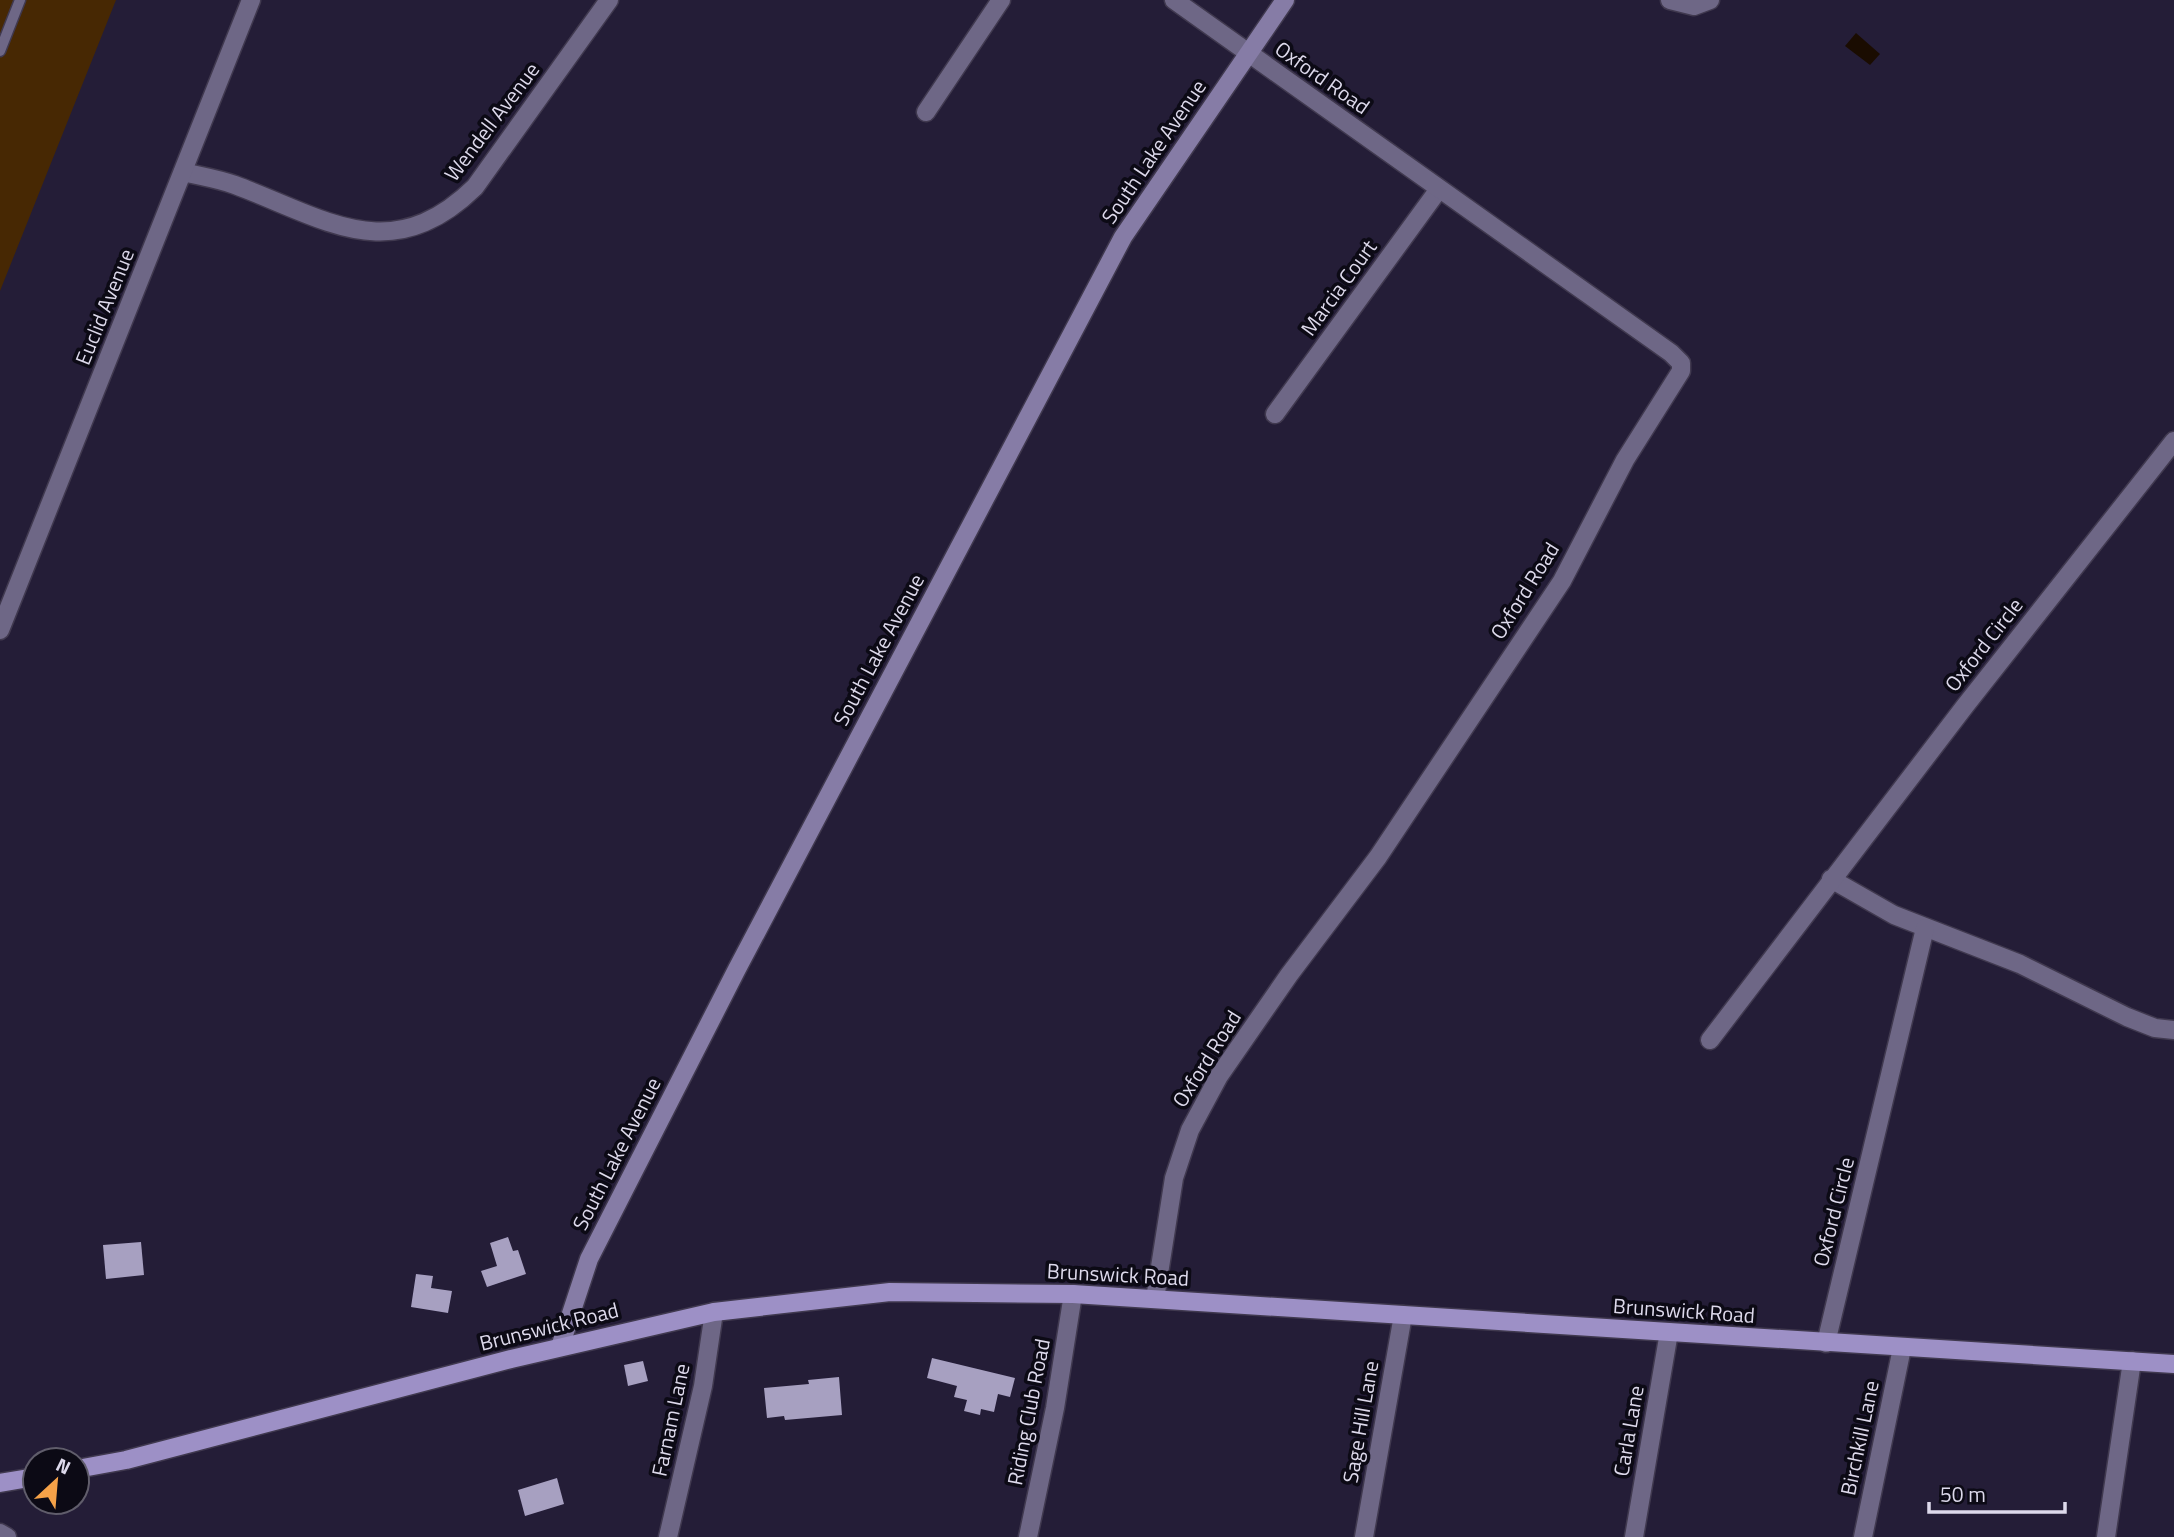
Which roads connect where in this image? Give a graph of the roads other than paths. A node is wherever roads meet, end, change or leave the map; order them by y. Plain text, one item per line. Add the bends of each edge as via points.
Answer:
1 (19, 0) edge
2 (251, 0) edge
3 (609, 0) edge
4 (1001, 0) edge
5 (1174, 0) edge
6 (1285, 0) edge
7 (1670, 0) edge
8 (1710, 0) edge
9 (0, 51) edge
10 (1248, 54) junction
11 (926, 112) dead end
12 (183, 172) junction
13 (1440, 189) junction
14 (1275, 414) dead end
15 (2174, 441) edge
16 (0, 630) edge
17 (1831, 879) junction
18 (1925, 928) junction
19 (2174, 1030) edge
20 (1710, 1040) dead end
21 (1073, 1294) junction
22 (1155, 1299) junction
23 (714, 1312) junction
24 (1403, 1315) junction
25 (1669, 1332) junction
26 (1826, 1343) junction
27 (561, 1347) junction
28 (1902, 1348) junction
29 (2132, 1361) junction
30 (2174, 1364) edge
31 (91, 1466) edge
32 (21, 1479) edge
33 (0, 1483) edge
34 (0, 1533) edge
35 (7, 1537) edge
36 (668, 1537) edge
37 (1028, 1537) edge
38 (1364, 1537) edge
39 (1634, 1537) edge
40 (1863, 1537) edge
41 (2106, 1537) edge

1 - 9 lane
2 - 12 street, Euclid Avenue
3 - 12 street, Wendell Avenue via 475,187 453,209 428,222 361,232 232,184
4 - 11 street
5 - 10 street, Oxford Road
6 - 10 street, South Lake Avenue
7 - 8 street via 1694,6
10 - 13 street, Oxford Road
10 - 27 street, South Lake Avenue via 1123,237 589,1259
12 - 16 street, Euclid Avenue
13 - 14 street, Marcia Court
13 - 22 street, Oxford Road via 1671,353 1681,363 1681,371 1625,460 1562,581 1378,857 1219,1076 1191,1130 1174,1178
15 - 17 street, Oxford Circle
17 - 18 street
17 - 20 street, Oxford Circle
18 - 19 street via 2020,964 2127,1017
18 - 26 street, Oxford Circle
21 - 22 main road, Brunswick Road
21 - 23 main road, Brunswick Road via 890,1292
21 - 37 street, Riding Club Road
22 - 24 main road, Brunswick Road
23 - 27 main road, Brunswick Road
23 - 36 street, Farnam Lane via 703,1386
24 - 25 main road, Brunswick Road
24 - 38 street, Sage Hill Lane
25 - 26 main road, Brunswick Road
25 - 39 street, Carla Lane
26 - 28 main road, Brunswick Road
27 - 31 main road, Brunswick Road
28 - 29 main road, Brunswick Road
28 - 40 street, Birchkill Lane
29 - 30 main road, Brunswick Road
29 - 41 street
32 - 33 main road
34 - 35 street

